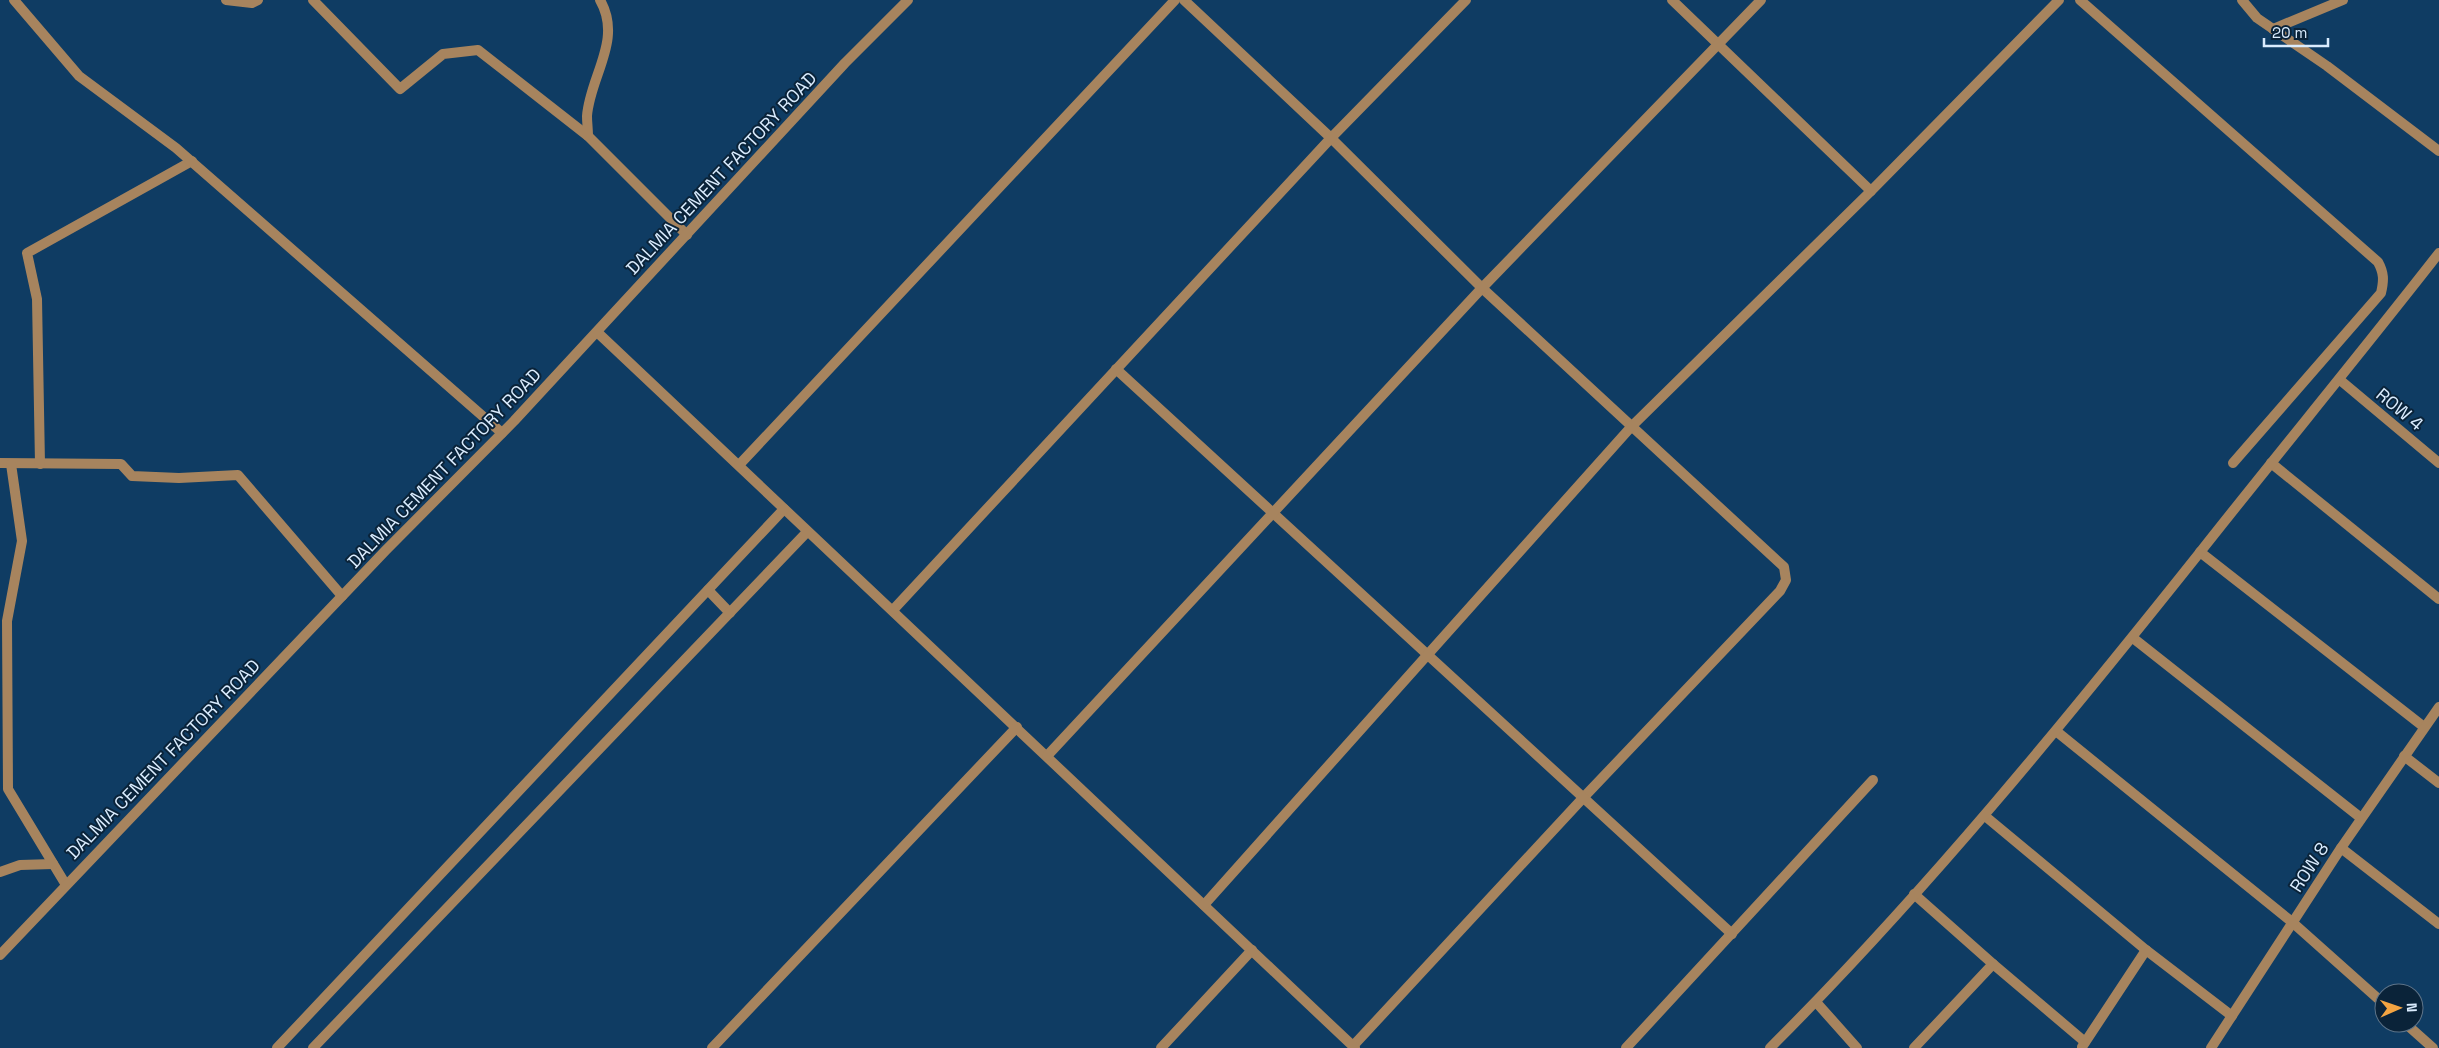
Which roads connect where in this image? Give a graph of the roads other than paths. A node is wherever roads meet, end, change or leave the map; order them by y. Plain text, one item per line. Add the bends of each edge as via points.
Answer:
1 (14, 0) edge
2 (226, 0) edge
3 (258, 0) edge
4 (313, 0) edge
5 (600, 0) edge
6 (908, 0) edge
7 (1175, 0) edge
8 (1184, 0) edge
9 (1466, 0) edge
10 (1672, 0) edge
11 (1761, 0) edge
12 (2058, 0) edge
13 (2080, 0) edge
14 (2242, 0) edge
15 (2343, 0) edge
16 (2273, 29) junction
17 (1717, 43) junction
18 (588, 136) junction
19 (1331, 138) junction
20 (2439, 151) edge
21 (192, 162) junction
22 (1871, 191) junction
23 (686, 235) junction
24 (2439, 253) edge
25 (1482, 288) junction
26 (597, 332) junction
27 (1116, 369) junction
28 (2340, 380) junction
29 (1631, 427) junction
30 (502, 432) junction
31 (0, 463) edge
32 (2233, 463) dead end
33 (2271, 463) junction
34 (2439, 463) edge
35 (11, 464) junction
36 (40, 464) junction
37 (739, 465) junction
38 (784, 509) junction
39 (1273, 513) junction
40 (807, 532) junction
41 (2200, 552) junction
42 (708, 590) junction
43 (342, 596) junction
44 (2439, 599) edge
45 (893, 610) junction
46 (730, 613) junction
47 (2133, 638) junction
48 (1428, 655) junction
49 (2439, 707) edge
50 (1017, 728) junction
51 (2424, 728) junction
52 (2056, 731) junction
53 (1047, 756) junction
54 (2404, 756) junction
55 (1873, 780) dead end
56 (2439, 783) edge
57 (4, 789) edge
58 (1583, 798) junction
59 (1985, 816) junction
60 (2361, 818) junction
61 (2341, 848) junction
62 (53, 864) junction
63 (0, 872) edge
64 (66, 884) junction
65 (1914, 894) junction
66 (1204, 905) junction
67 (2292, 922) junction
68 (2439, 924) edge
69 (1732, 934) junction
70 (1252, 950) junction
71 (2146, 950) junction
72 (0, 955) edge
73 (1992, 964) junction
74 (2374, 995) edge
75 (1816, 1002) junction
76 (2232, 1016) junction
77 (2416, 1033) edge
78 (2083, 1045) edge
79 (1354, 1047) edge
80 (277, 1048) edge
81 (313, 1048) edge
82 (712, 1048) edge
83 (1161, 1048) edge
84 (1626, 1048) edge
85 (1770, 1048) edge
86 (1857, 1048) edge
87 (1914, 1048) edge
88 (2211, 1048) edge
89 (2433, 1048) edge

1 - 21 street via 78,76
2 - 3 street via 252,3
4 - 18 street via 400,89 443,54 478,50
5 - 18 street via 607,12 608,43 587,115
6 - 23 street, DALMIA CEMENT FACTORY ROAD via 845,63
7 - 37 street
8 - 19 street
9 - 19 street
10 - 17 street
11 - 17 street
12 - 22 street
13 - 32 street via 2378,262 2383,272 2381,292
14 - 16 street via 2257,18
15 - 16 street
16 - 20 street
17 - 22 street
17 - 25 street
18 - 23 street
19 - 25 street
19 - 27 street
21 - 30 street
21 - 36 street via 27,253 37,299
22 - 29 street
23 - 26 street, DALMIA CEMENT FACTORY ROAD
24 - 28 street
25 - 29 street
25 - 39 street
26 - 30 street, DALMIA CEMENT FACTORY ROAD
26 - 37 street
27 - 39 street
27 - 45 street
28 - 33 street
28 - 34 street, ROW 4
29 - 48 street
29 - 58 street via 1784,567 1786,580 1780,591
30 - 43 street, DALMIA CEMENT FACTORY ROAD
31 - 35 street
33 - 41 street
33 - 44 street
35 - 36 street
35 - 57 street via 22,541 7,621
36 - 43 street via 121,464 132,476 238,475
37 - 38 street
38 - 40 street
38 - 42 street
39 - 48 street
39 - 53 street
40 - 45 street
40 - 46 street
41 - 47 street
41 - 51 street
42 - 46 street
42 - 80 street
43 - 64 street, DALMIA CEMENT FACTORY ROAD
45 - 50 street
46 - 81 street
47 - 52 street
47 - 60 street
48 - 58 street
48 - 66 street
49 - 51 street, ROW 8
50 - 53 street
50 - 82 street
51 - 54 street, ROW 8
52 - 59 street
52 - 67 street
53 - 66 street
54 - 56 street
54 - 60 street, ROW 8
55 - 69 street
57 - 62 street
58 - 69 street
58 - 79 street
59 - 65 street
59 - 71 street
60 - 61 street, ROW 8
61 - 67 street, ROW 8
61 - 68 street
62 - 63 street via 20,865
62 - 64 street
64 - 72 street, DALMIA CEMENT FACTORY ROAD
65 - 73 street
65 - 75 street
66 - 70 street
67 - 74 street
67 - 76 street, ROW 8
69 - 84 street
70 - 79 street
70 - 83 street
71 - 76 street
71 - 78 street
73 - 78 street
73 - 87 street
75 - 85 street
75 - 86 street
76 - 88 street, ROW 8
77 - 89 street

